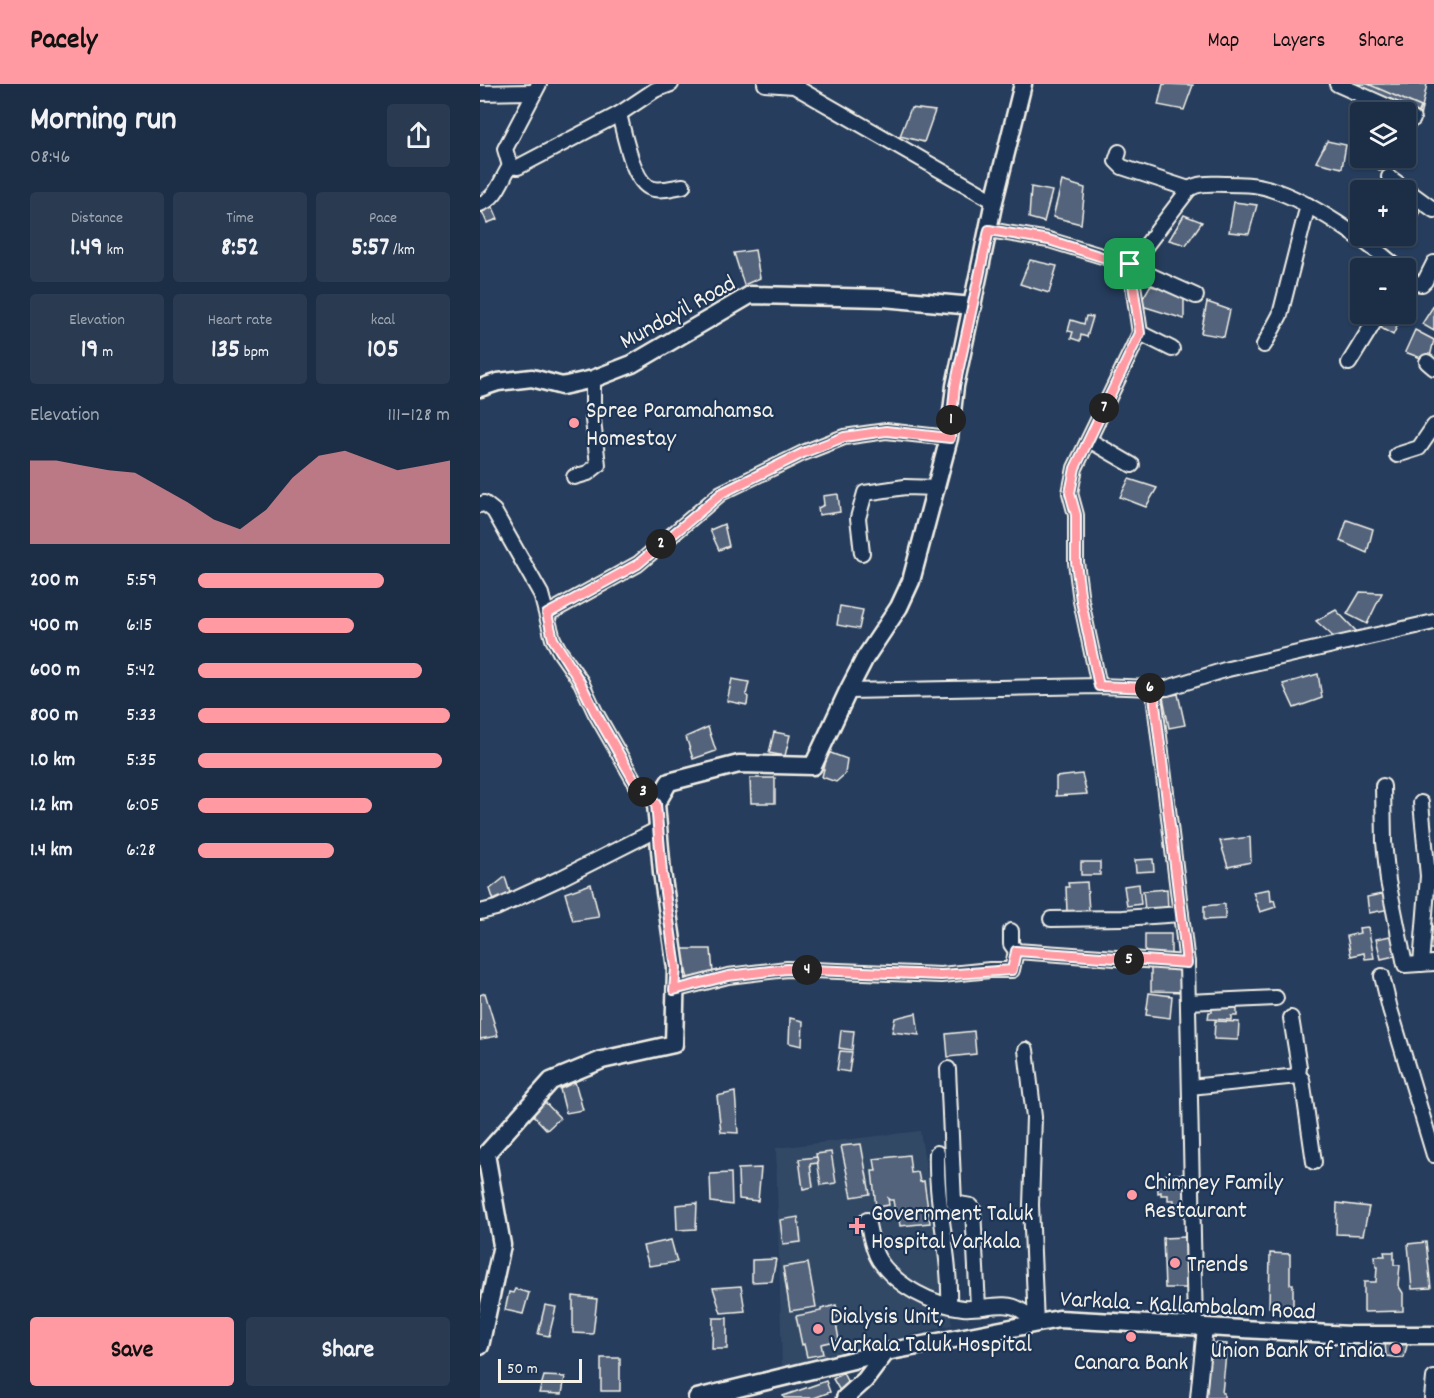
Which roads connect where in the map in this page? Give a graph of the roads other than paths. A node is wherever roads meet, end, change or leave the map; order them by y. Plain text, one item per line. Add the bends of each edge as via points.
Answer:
1 (671, 84) edge
2 (766, 84) edge
3 (1023, 84) edge
4 (1337, 84) edge
5 (794, 85) edge
6 (537, 88) edge
7 (480, 93) edge
8 (1378, 102) edge
9 (619, 114) junction
10 (1119, 152) dead end
11 (510, 166) junction
12 (1389, 177) dead end
13 (683, 186) dead end
14 (1189, 189) junction
15 (994, 201) junction
16 (480, 204) edge
17 (1308, 205) junction
18 (1434, 210) edge
19 (989, 230) junction
20 (1386, 258) edge
21 (1130, 264) junction
22 (1433, 265) edge
23 (1416, 283) edge
24 (1196, 296) dead end
25 (973, 306) junction
26 (1373, 324) edge
27 (1140, 333) junction
28 (1264, 345) dead end
29 (1172, 349) dead end
30 (1349, 363) dead end
31 (593, 379) junction
32 (480, 388) edge
33 (1434, 426) edge
34 (950, 438) junction
35 (1089, 440) junction
36 (1397, 455) dead end
37 (1132, 465) dead end
38 (574, 477) dead end
39 (937, 488) junction
40 (480, 505) edge
41 (862, 553) dead end
42 (547, 614) junction
43 (1434, 622) edge
44 (1099, 686) junction
45 (1153, 688) junction
46 (848, 691) junction
47 (1383, 786) dead end
48 (1421, 802) dead end
49 (656, 804) junction
50 (658, 828) junction
51 (480, 912) edge
52 (1181, 914) junction
53 (1051, 919) dead end
54 (1011, 931) dead end
55 (1016, 951) junction
56 (1187, 963) junction
57 (1428, 964) edge
58 (1382, 976) dead end
59 (674, 990) junction
60 (1276, 998) dead end
61 (1188, 1002) junction
62 (1291, 1018) dead end
63 (1026, 1050) dead end
64 (948, 1069) dead end
65 (1298, 1076) junction
66 (1190, 1087) junction
67 (483, 1150) edge
68 (937, 1153) dead end
69 (1434, 1155) edge
70 (1314, 1162) dead end
71 (867, 1220) dead end
72 (948, 1305) junction
73 (978, 1307) junction
74 (1036, 1324) junction
75 (1200, 1326) junction
76 (1434, 1335) edge
77 (481, 1336) edge
78 (886, 1352) junction
79 (1434, 1378) edge
80 (697, 1398) edge
81 (845, 1398) edge
82 (1198, 1398) edge
83 (1432, 1398) edge

1 - 9 street
2 - 5 street
3 - 15 main road
4 - 8 street
5 - 15 street
6 - 7 street
6 - 11 street via 506,148
9 - 11 street via 518,167
9 - 13 street via 636,172 644,184 654,190
10 - 14 street via 1116,161 1122,167
11 - 16 street via 496,192
12 - 18 street
14 - 17 street via 1202,184 1242,184 1269,188
14 - 21 street
15 - 19 main road
17 - 20 street
17 - 28 street via 1280,315
19 - 21 street via 1049,240
19 - 25 main road
21 - 24 street
21 - 27 street
22 - 23 street via 1425,281
25 - 31 main road, Mundayil Road via 883,298 750,295 632,364
25 - 34 main road via 955,386
26 - 30 street
27 - 29 street
27 - 35 street
31 - 32 main road, Mundayil Road via 562,386 532,378
31 - 38 street via 598,465
33 - 36 street via 1417,450
34 - 39 main road
34 - 42 street via 886,431 844,437 803,453 722,493 638,564
35 - 37 street
35 - 44 street via 1075,468 1070,493 1076,515 1081,601
39 - 41 street via 905,487 865,493 858,518
39 - 46 main road via 905,595
40 - 42 street via 484,503 494,511 537,587
42 - 49 street via 553,639 639,789
43 - 45 street via 1228,669 1167,688
44 - 45 street
44 - 46 street
45 - 52 street
46 - 49 main road via 813,766 739,764 669,782
47 - 57 street via 1388,881 1400,947 1405,965
48 - 57 street via 1428,876
49 - 50 main road
50 - 51 street via 561,878
50 - 59 main road via 676,968
52 - 53 street
52 - 56 street
54 - 55 street via 1011,944
55 - 56 street
55 - 59 street via 1012,970 941,975 787,969 728,976
56 - 61 street
58 - 69 street
59 - 67 main road via 674,1044 602,1060 550,1081
60 - 61 street
61 - 66 street
62 - 65 street
63 - 74 street via 1034,1117 1031,1205
64 - 73 street via 954,1203 973,1209
65 - 66 street
65 - 70 street via 1302,1079
66 - 75 street
67 - 77 main road via 502,1245
68 - 72 street via 950,1280
71 - 72 street via 881,1263 917,1292
72 - 73 street
73 - 74 street via 1004,1305 1021,1309
74 - 75 main road, Varkala - Kallambalam Road via 1059,1319
74 - 78 main road, Varkala - Kallambalam Road
75 - 76 main road, Varkala - Kallambalam Road via 1350,1335
75 - 82 street
78 - 80 main road, Varkala - Kallambalam Road
78 - 81 main road
79 - 83 street

